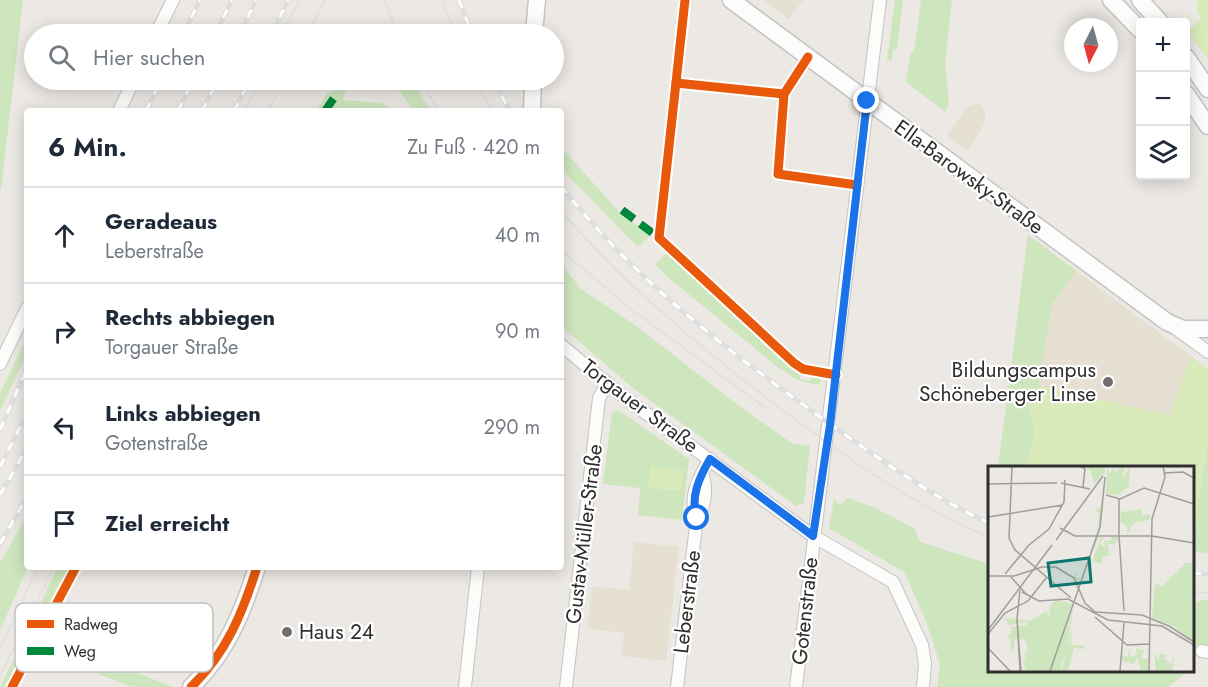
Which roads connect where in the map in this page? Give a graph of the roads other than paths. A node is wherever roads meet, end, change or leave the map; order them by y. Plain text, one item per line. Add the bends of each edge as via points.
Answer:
1 (173, 0) edge
2 (537, 0) edge
3 (731, 0) edge
4 (880, 0) edge
5 (1111, 0) edge
6 (1140, 0) edge
7 (1156, 18) edge
8 (161, 24) edge
9 (535, 24) edge
10 (1136, 26) edge
11 (1190, 64) edge
12 (1208, 89) edge
13 (129, 90) edge
14 (533, 90) edge
15 (867, 101) junction
16 (1190, 101) edge
17 (120, 108) edge
18 (532, 108) edge
19 (1208, 126) edge
20 (24, 314) edge
21 (1167, 322) junction
22 (1208, 329) edge
23 (564, 348) edge
24 (1208, 352) edge
25 (0, 364) edge
26 (607, 384) junction
27 (710, 459) junction
28 (813, 536) junction
29 (257, 570) edge
30 (478, 570) edge
31 (213, 662) edge
32 (206, 672) edge
33 (191, 687) edge
34 (465, 687) edge
35 (566, 687) edge
36 (677, 687) edge
37 (796, 687) edge
38 (922, 687) edge

1 - 8 street
2 - 9 street
3 - 15 street, Ella-Barowsky-Straße
4 - 15 street, Gotenstraße
5 - 10 street
6 - 7 street
11 - 12 street
13 - 17 street
14 - 18 street
15 - 21 street, Ella-Barowsky-Straße
15 - 28 street, Gotenstraße via 830,425
16 - 19 street
20 - 25 street
21 - 22 street via 1183,329
21 - 24 street, Ella-Barowsky-Straße
23 - 26 street, Torgauer Straße
26 - 27 street, Torgauer Straße
26 - 35 street, Gustav-Müller-Straße via 599,398
27 - 28 street, Torgauer Straße
27 - 36 street, Leberstraße via 702,474 702,512 697,517
28 - 37 street, Gotenstraße
28 - 38 street, Torgauer Straße via 898,587 924,650
29 - 31 street
30 - 34 street
32 - 33 street

